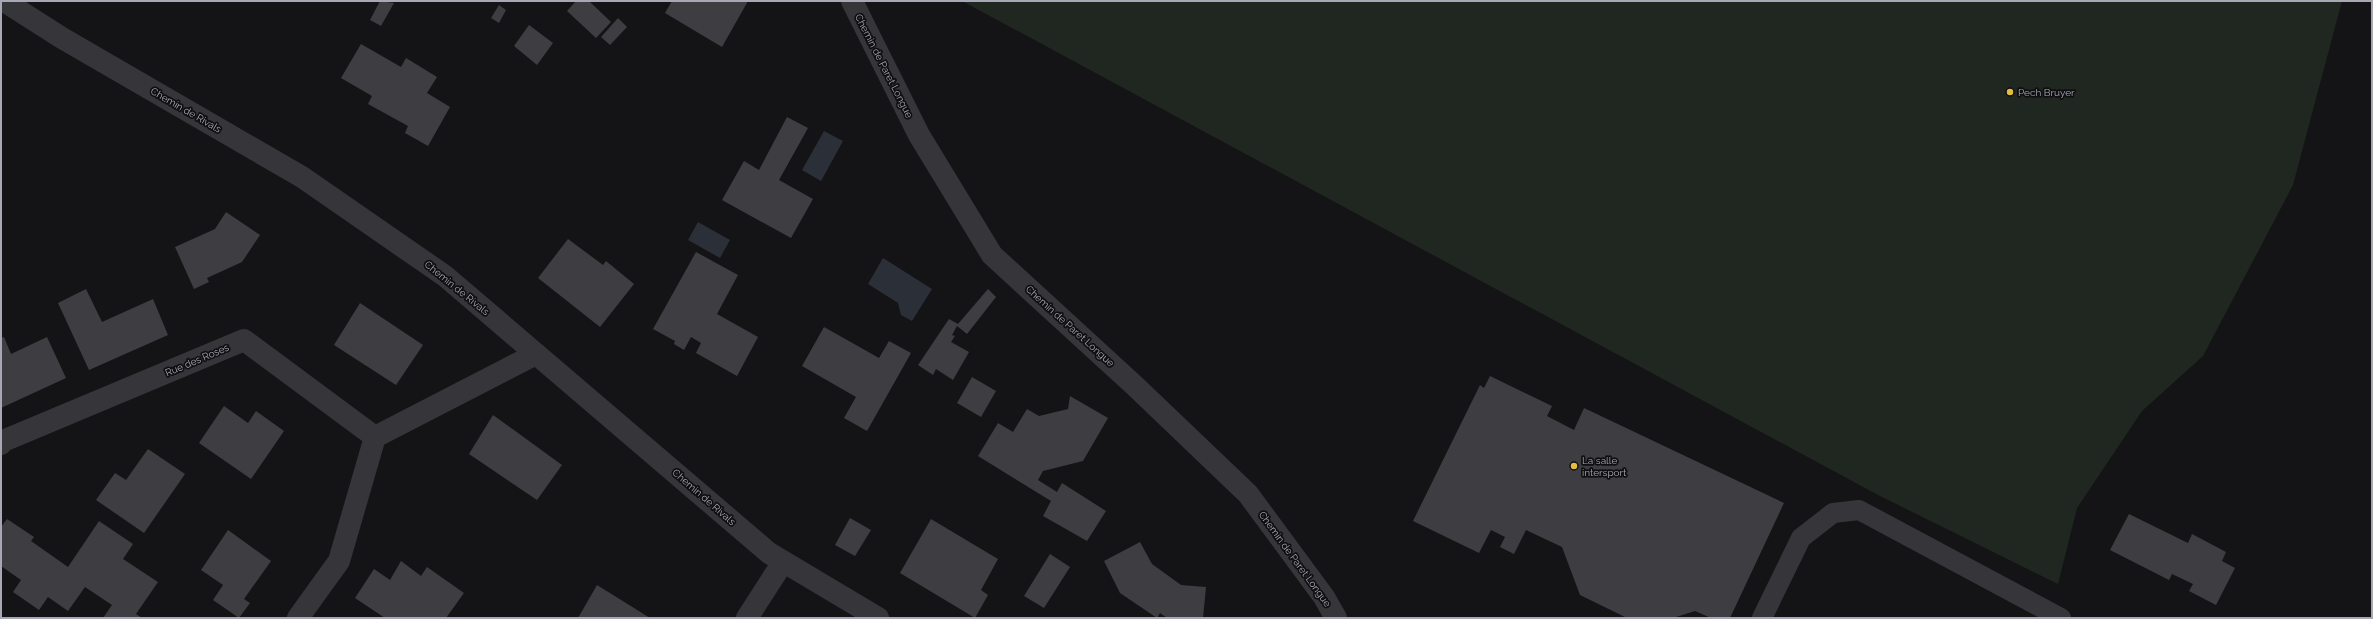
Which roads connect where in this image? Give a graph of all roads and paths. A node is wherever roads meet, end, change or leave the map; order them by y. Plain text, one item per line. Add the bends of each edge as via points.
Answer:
1 (4, 1) edge
2 (852, 1) edge
3 (536, 354) junction
4 (375, 437) junction
5 (1, 444) edge
6 (783, 562) junction
7 (298, 618) edge
8 (747, 618) edge
9 (878, 618) edge
10 (1336, 618) edge
11 (1762, 618) edge
12 (2061, 618) edge

1 - 3 street, Chemin de Rivals via 62,38 302,177 445,276
2 - 10 street, Chemin de Paret Longue via 919,135 992,255 1248,494 1324,597
3 - 4 street
3 - 6 street, Chemin de Rivals via 769,553
4 - 5 street, Rue des Roses via 244,340
4 - 7 street via 339,560
6 - 8 street
6 - 9 street, Chemin de Rivals
11 - 12 lane via 1801,538 1833,513 1859,510

